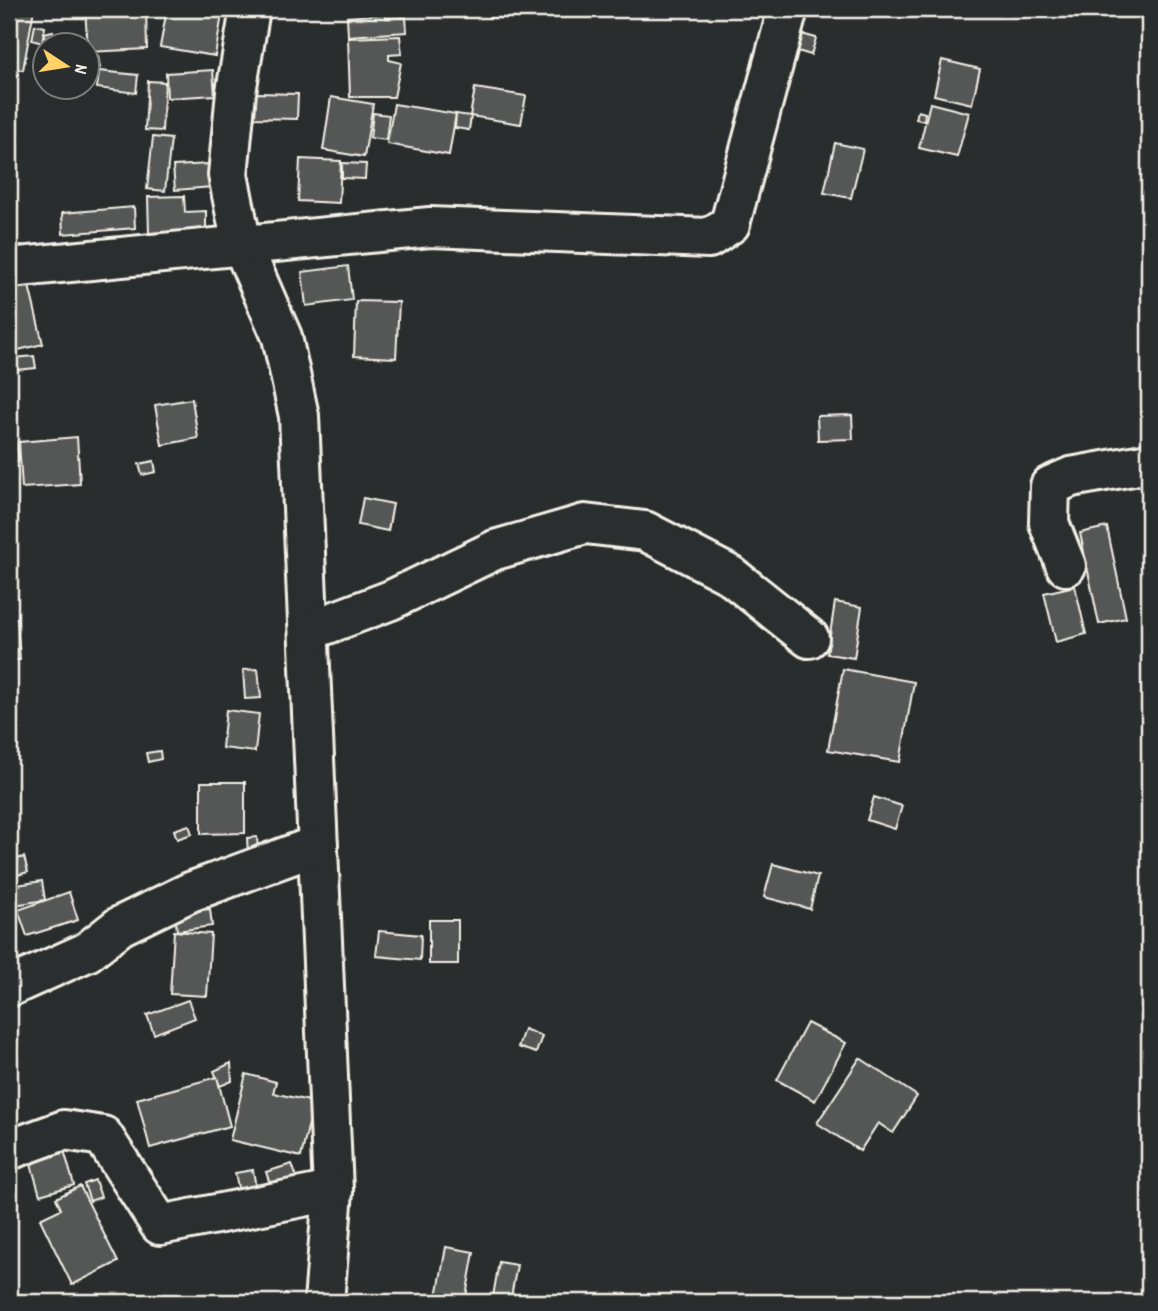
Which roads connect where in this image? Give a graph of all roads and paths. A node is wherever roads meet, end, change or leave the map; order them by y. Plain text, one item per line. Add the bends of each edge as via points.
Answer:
1 (250, 9) edge
2 (788, 9) edge
3 (242, 245) junction
4 (9, 268) edge
5 (1149, 463) edge
6 (1066, 566) dead end
7 (309, 631) junction
8 (808, 638) dead end
9 (318, 845) junction
10 (9, 987) edge
11 (9, 1150) edge
12 (333, 1191) junction
13 (324, 1302) edge

1 - 3 street via 228,175
2 - 3 street via 730,224 709,238 430,227
3 - 4 street
3 - 7 street via 282,337 299,416
5 - 6 street via 1071,477 1050,486 1049,523
7 - 8 street via 391,600 495,551 585,524 645,531 730,575
7 - 9 street
9 - 10 street via 190,892 120,926 86,952
9 - 12 street
11 - 12 street via 64,1130 103,1136 160,1225
12 - 13 street

